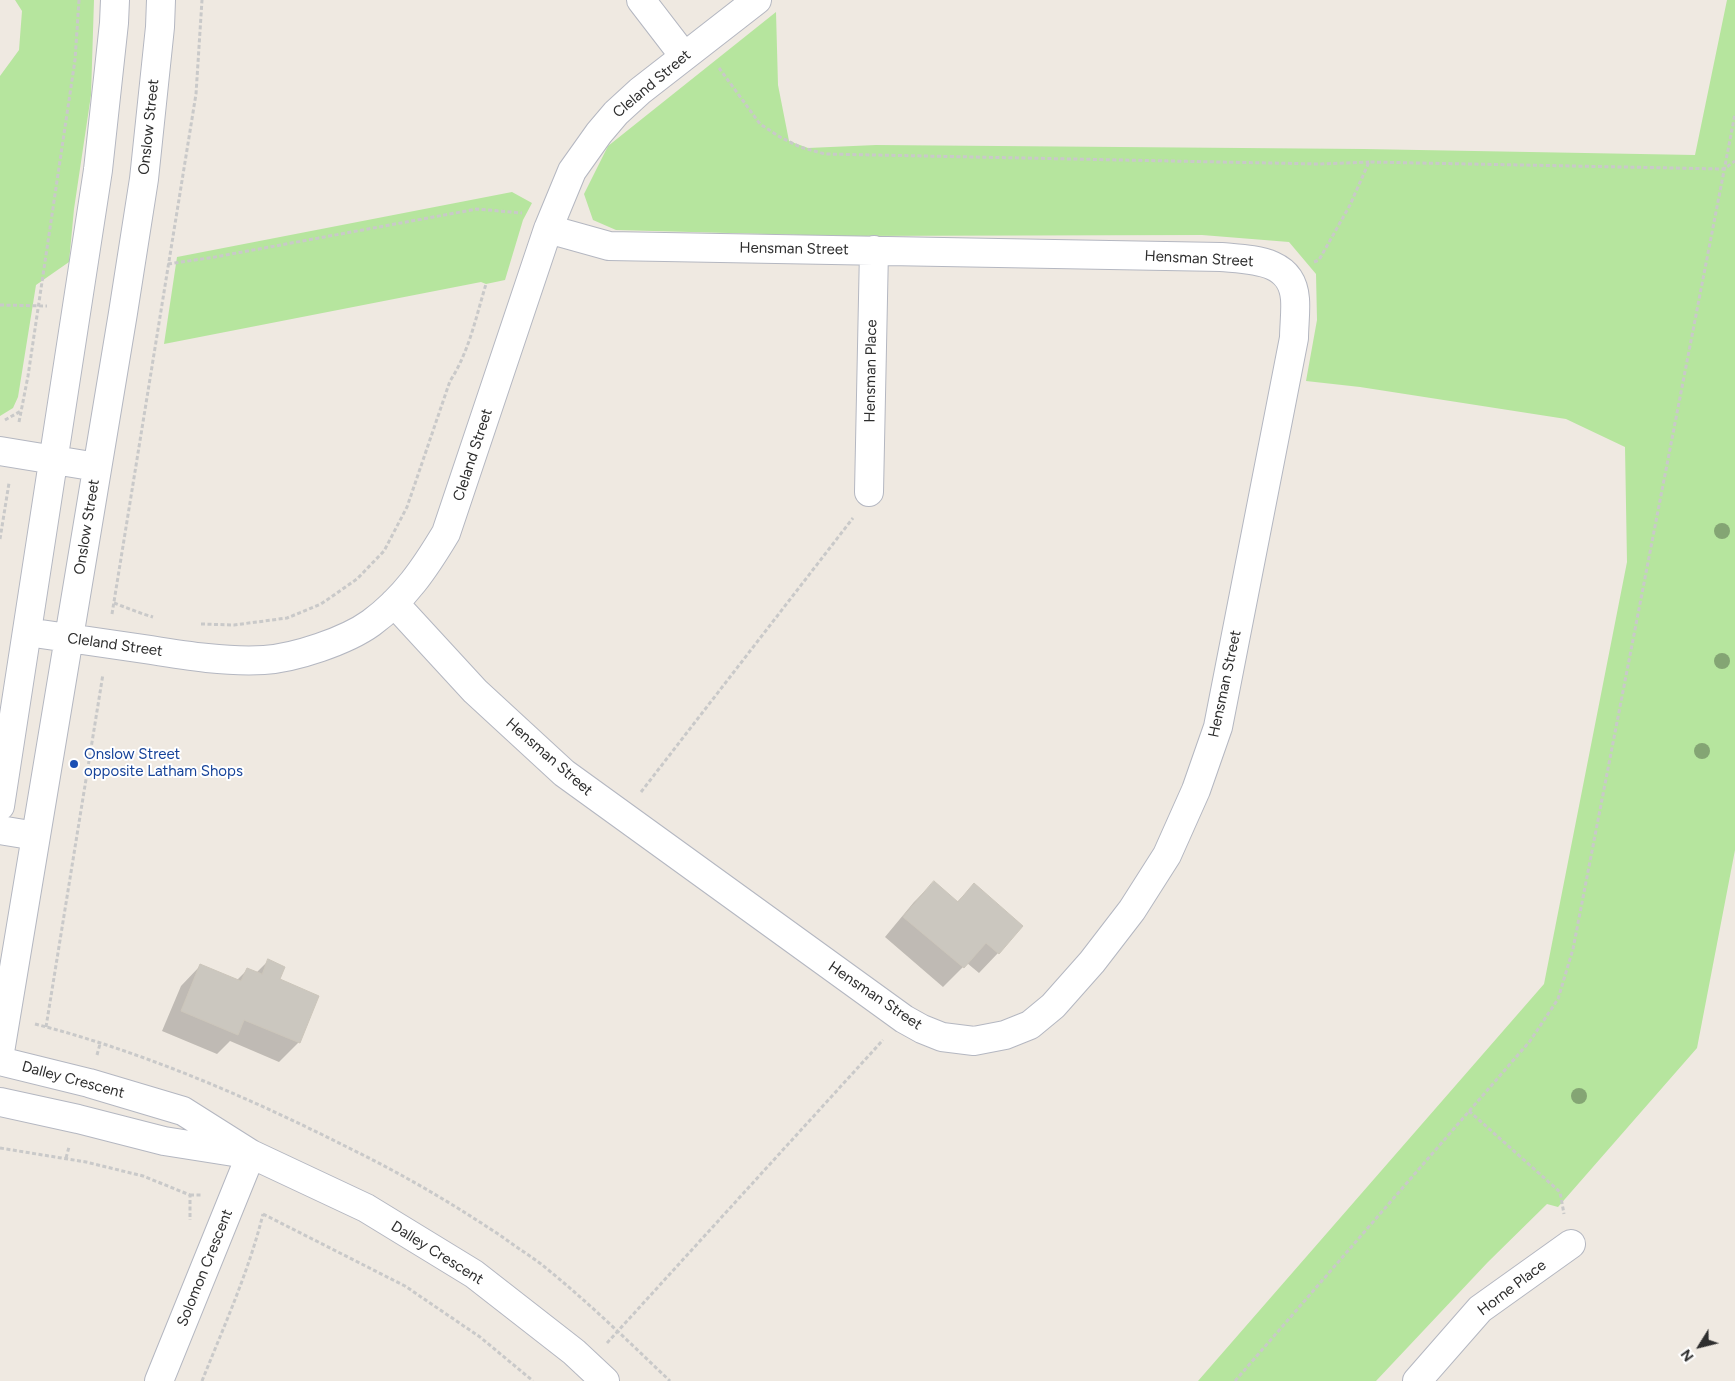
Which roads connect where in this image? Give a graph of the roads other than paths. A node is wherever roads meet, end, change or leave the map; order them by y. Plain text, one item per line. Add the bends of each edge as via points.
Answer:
1 (115, 0) edge
2 (161, 0) edge
3 (641, 0) edge
4 (757, 0) edge
5 (693, 50) junction
6 (550, 223) junction
7 (874, 250) junction
8 (0, 451) edge
9 (53, 460) junction
10 (97, 467) junction
11 (869, 492) road end
12 (394, 603) junction
13 (27, 632) junction
14 (69, 638) junction
15 (0, 806) edge
16 (0, 830) edge
17 (36, 836) junction
18 (0, 1052) edge
19 (0, 1061) edge
20 (0, 1102) edge
21 (251, 1154) junction
22 (1571, 1244) road end
23 (596, 1373) edge
24 (159, 1381) edge
25 (1417, 1381) edge

1 - 9 street via 98,170
2 - 10 street, Onslow Street via 144,179
3 - 5 street
4 - 5 street, Cleland Street
5 - 6 street, Cleland Street via 640,91 599,133 572,171
6 - 7 street, Hensman Street via 609,246
6 - 12 street, Cleland Street via 446,533 424,570
7 - 11 street, Hensman Place
7 - 12 street, Hensman Street via 1222,257 1270,264 1284,272 1295,298 1294,338 1218,727 1196,790 1167,855 1132,910 1053,1006 1030,1025 1005,1035 974,1041 942,1037 904,1019 564,773 475,692
8 - 9 street
9 - 10 street
9 - 13 street
10 - 14 street, Onslow Street
12 - 14 street, Cleland Street via 370,624 344,638 305,653 265,660 208,659
13 - 14 street, Cleland Street
13 - 15 street
14 - 17 street, Onslow Street
16 - 17 street
17 - 18 street, Onslow Street
19 - 21 street, Dalley Crescent via 89,1082 183,1111
20 - 21 street, Dalley Crescent via 164,1141
21 - 23 street, Dalley Crescent via 366,1208 474,1274
21 - 24 street, Solomon Crescent
22 - 25 street, Horne Place via 1480,1309

